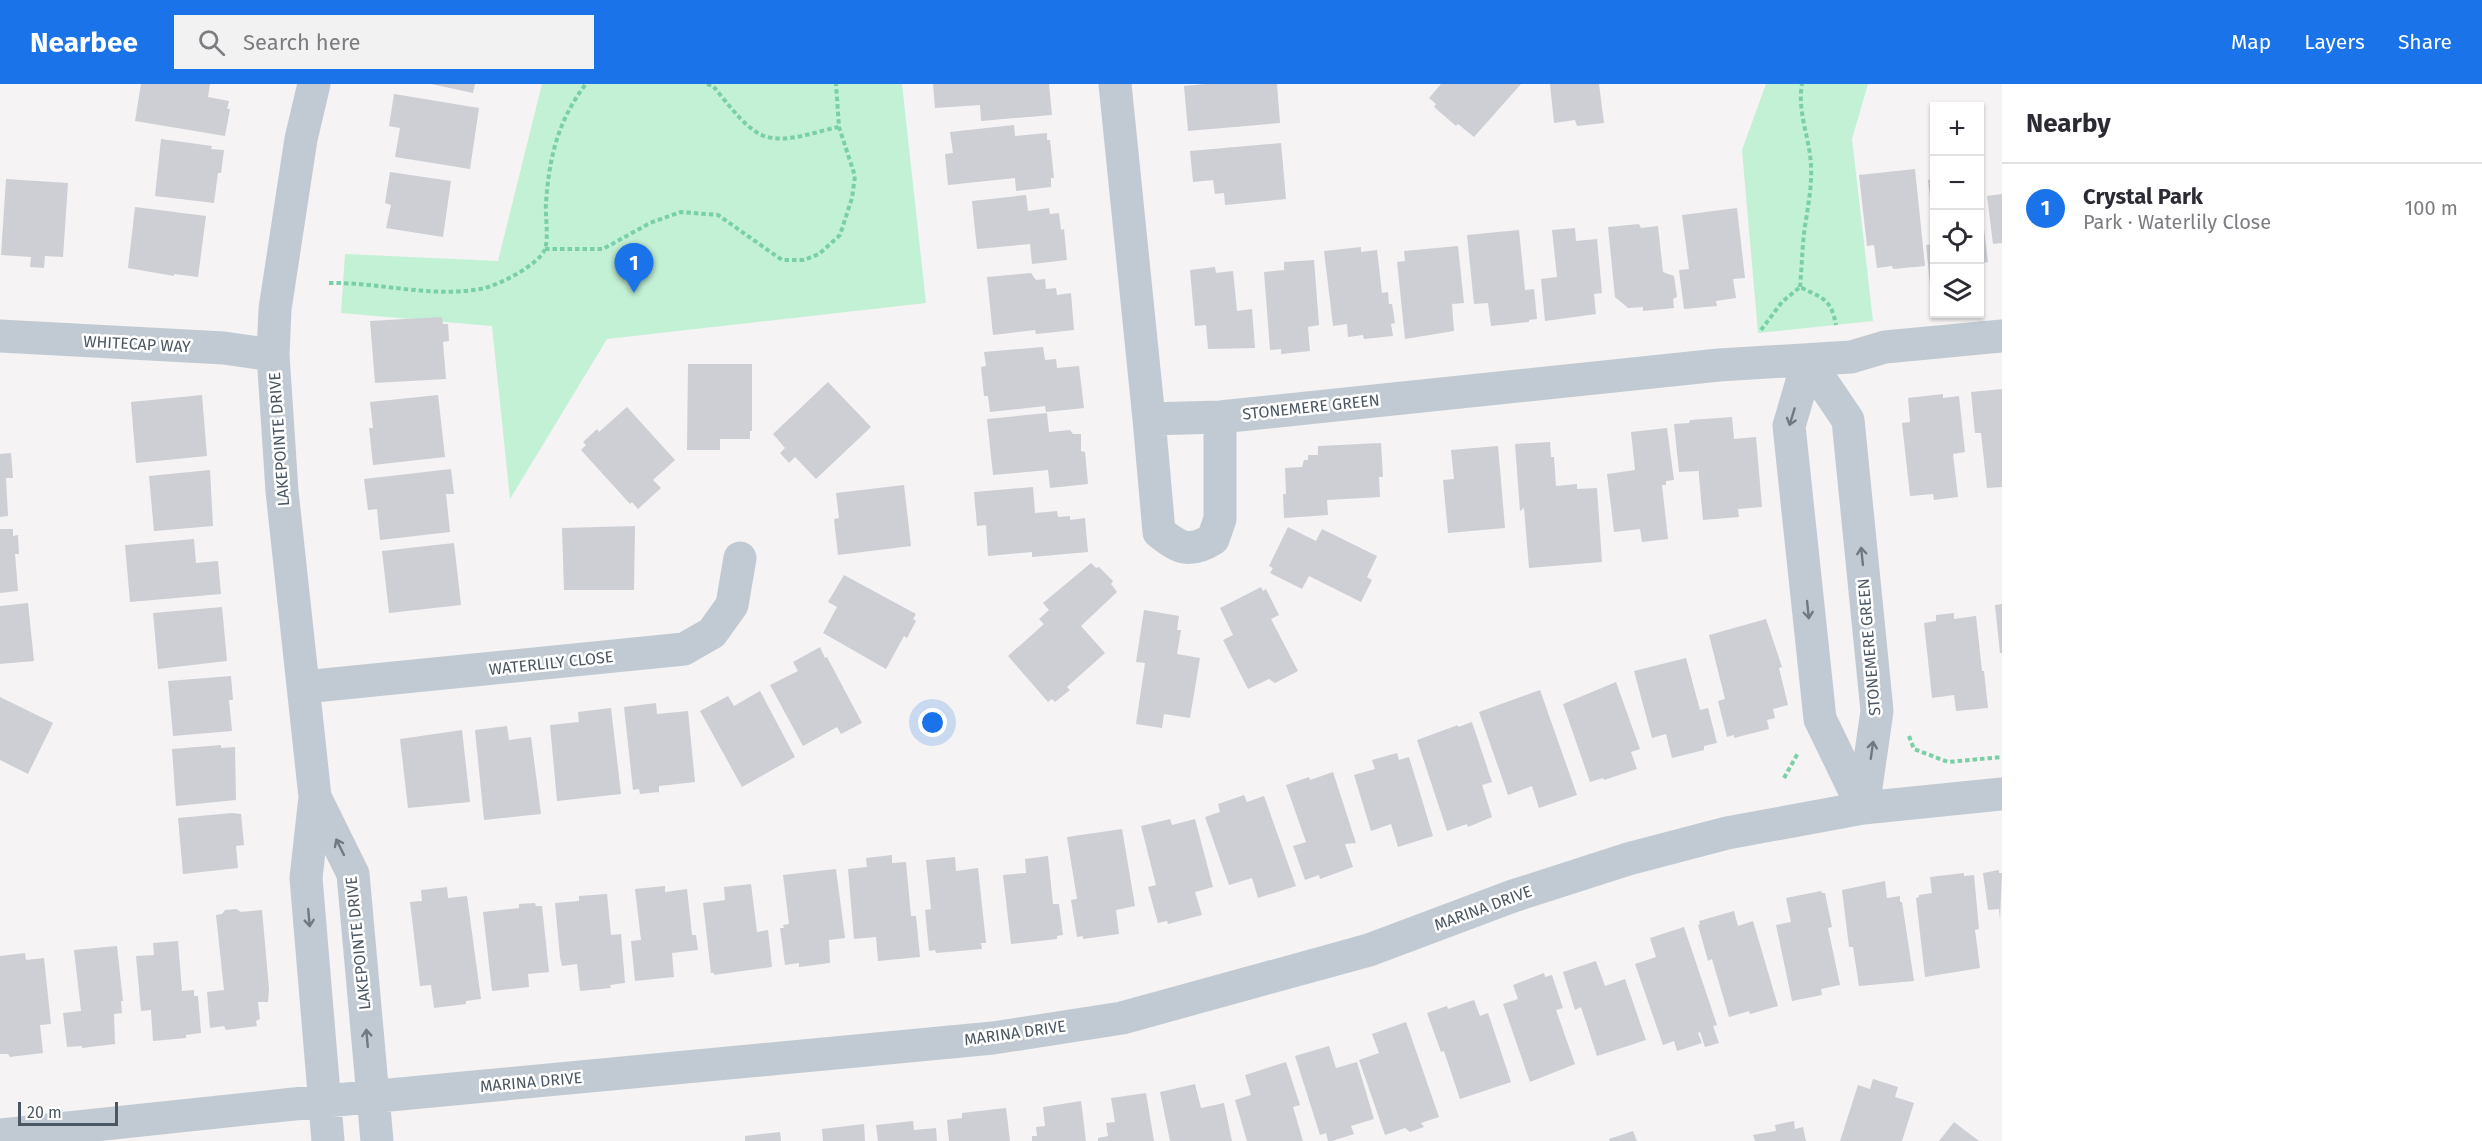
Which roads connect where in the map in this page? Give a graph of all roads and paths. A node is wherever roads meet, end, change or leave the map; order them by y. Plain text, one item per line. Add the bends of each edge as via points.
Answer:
1 (314, 84) edge
2 (586, 84) edge
3 (708, 84) edge
4 (836, 84) edge
5 (1115, 84) edge
6 (1802, 84) edge
7 (714, 85) edge
8 (839, 127) junction
9 (545, 249) junction
10 (329, 283) dead end
11 (1800, 286) junction
12 (1836, 325) dead end
13 (1758, 333) dead end
14 (0, 336) edge
15 (2002, 336) edge
16 (273, 355) junction
17 (1808, 361) junction
18 (1220, 417) junction
19 (1149, 419) junction
20 (740, 558) dead end
21 (304, 687) junction
22 (1907, 733) dead end
23 (1802, 746) dead end
24 (2002, 757) edge
25 (1784, 778) dead end
26 (2002, 794) edge
27 (315, 797) junction
28 (1863, 808) junction
29 (373, 1097) junction
30 (324, 1102) junction
31 (0, 1135) edge
32 (328, 1141) edge
33 (377, 1141) edge

1 - 16 street, LAKEPOINTE DRIVE via 297,162 275,309
2 - 9 path via 570,105 552,153
3 - 7 path
4 - 8 path
5 - 19 street
6 - 11 path via 1800,96 1812,192
7 - 8 path via 749,125 764,136 788,138
8 - 9 path via 855,176 852,198 840,235 819,254 804,260 782,260 718,215 681,212 650,223 603,249
9 - 10 path via 536,261 485,288 441,291
11 - 12 path via 1827,301
11 - 13 path
14 - 16 street, WHITECAP WAY via 224,348
15 - 17 street, STONEMERE GREEN via 1885,347 1851,357
16 - 21 street, LAKEPOINTE DRIVE via 282,491
17 - 18 street, STONEMERE GREEN via 1719,365
17 -> 28 street via 1789,426 1820,719
28 -> 17 street, STONEMERE GREEN via 1877,711 1848,420
18 - 19 street, STONEMERE GREEN
18 - 19 street via 1220,519 1213,539 1191,548 1176,546 1159,532
20 - 21 street, WATERLILY CLOSE via 732,605 712,633 684,650
21 - 27 street, LAKEPOINTE DRIVE
22 - 24 path via 1914,749 1948,762
23 - 25 path
26 - 28 street, MARINA DRIVE
29 -> 27 street, LAKEPOINTE DRIVE via 353,874
27 -> 30 street, LAKEPOINTE DRIVE via 306,878
28 - 29 street, MARINA DRIVE via 1727,832 1628,859 1513,896 1369,951 1122,1018 993,1038
29 - 30 street, MARINA DRIVE
29 - 33 street, LAKEPOINTE DRIVE
30 - 31 street, MARINA DRIVE
30 - 32 street, LAKEPOINTE DRIVE

